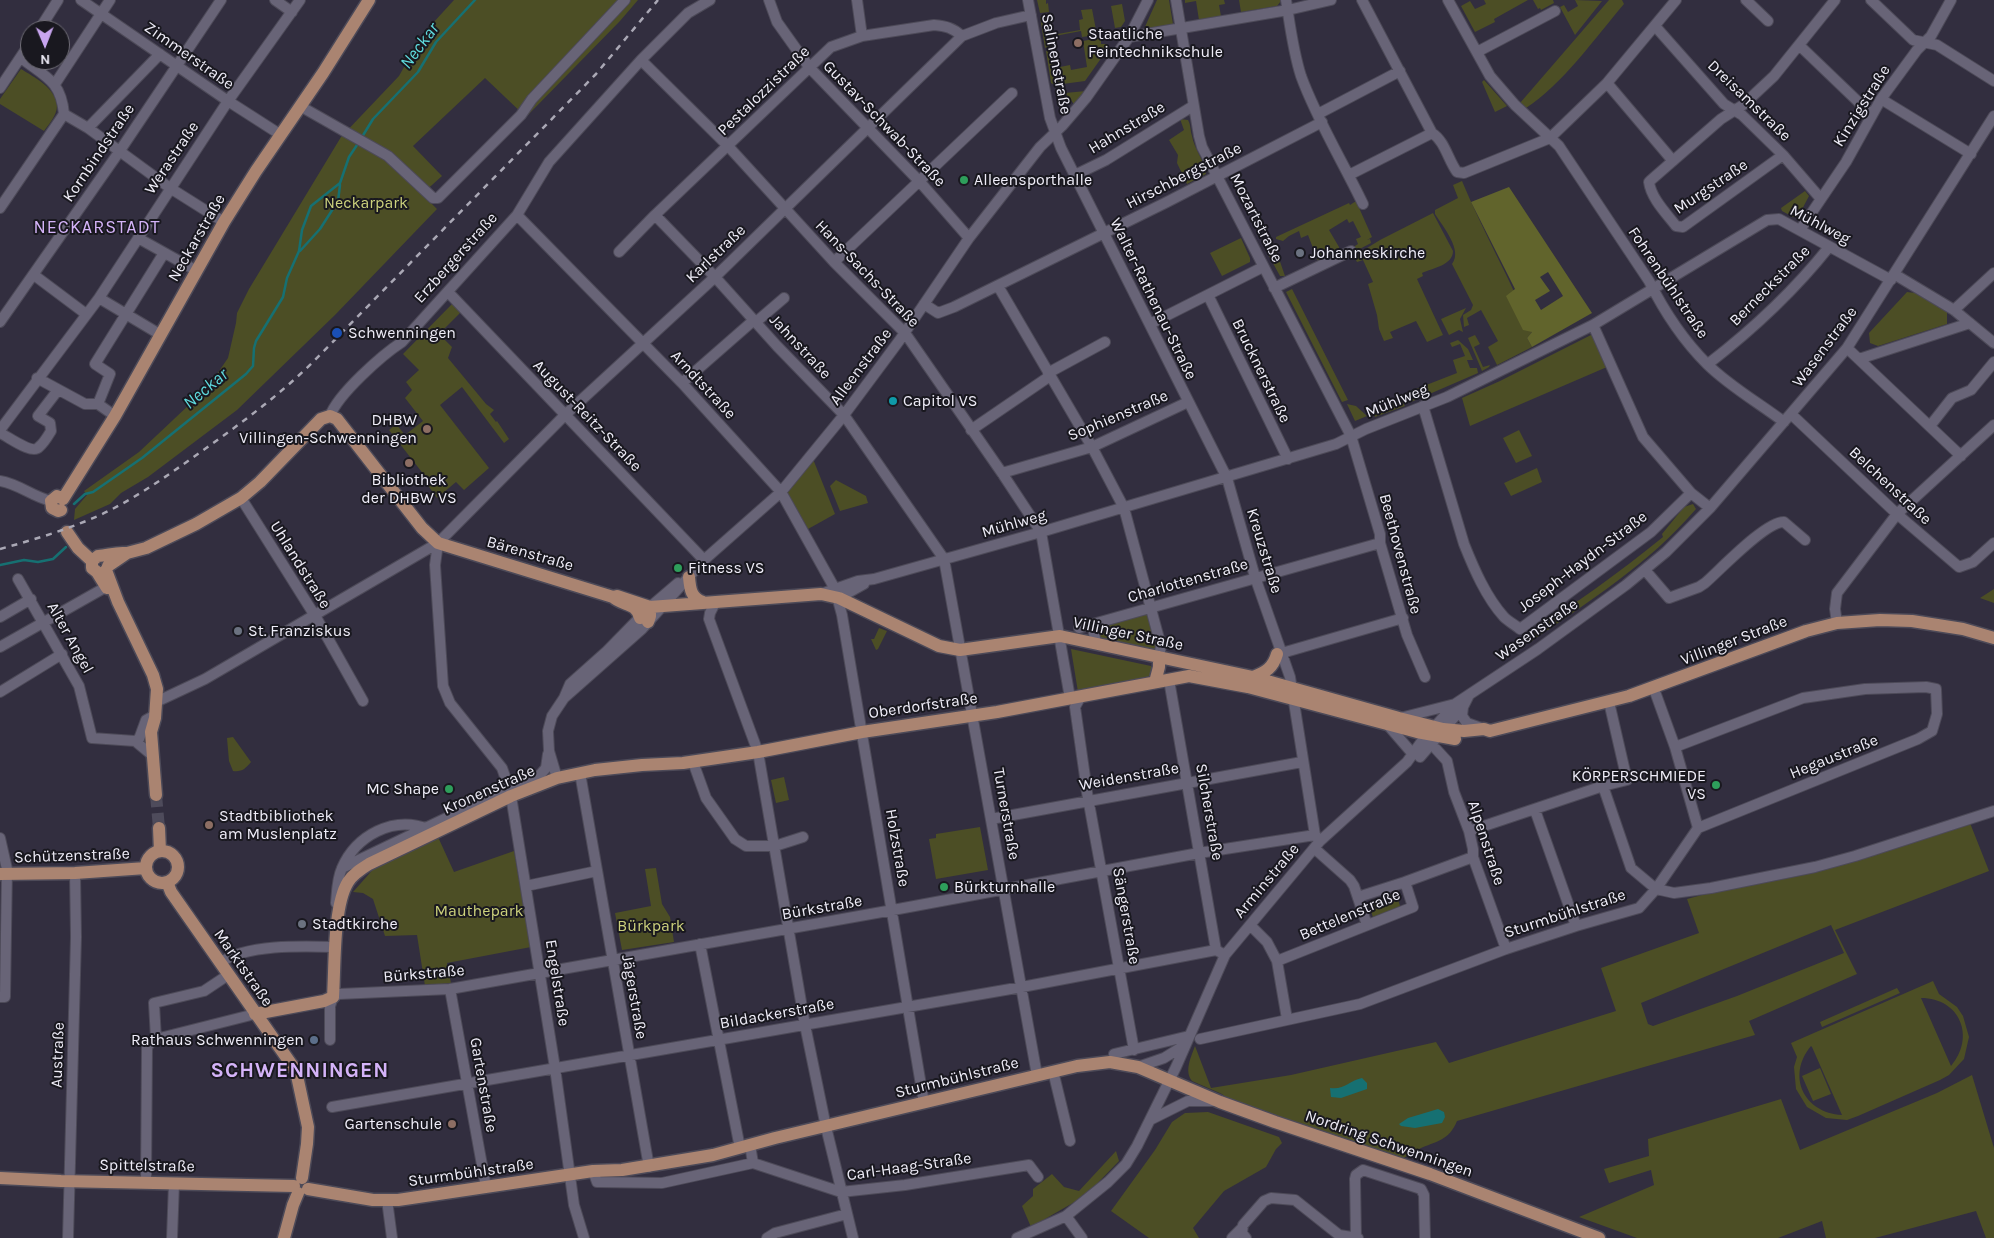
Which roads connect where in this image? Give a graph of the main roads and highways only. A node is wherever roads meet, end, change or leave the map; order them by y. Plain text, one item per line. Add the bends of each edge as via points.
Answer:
1 (369, 0) edge
2 (438, 543) joint
3 (101, 565) junction
4 (689, 577) road end
5 (613, 597) junction
6 (118, 602) junction
7 (710, 602) junction
8 (656, 605) junction
9 (1994, 638) edge
10 (1280, 654) road end
11 (1159, 657) junction
12 (1253, 677) junction
13 (1155, 682) junction
14 (1291, 694) junction
15 (1487, 730) junction
16 (1435, 735) junction
17 (557, 778) joint
18 (156, 795) tunnel mouth
19 (158, 828) tunnel mouth
20 (160, 851) junction
21 (146, 868) junction
22 (4, 875) edge
23 (167, 882) junction
24 (255, 1014) junction
25 (1170, 1080) joint
26 (0, 1178) edge
27 (301, 1186) junction
28 (354, 1197) joint
29 (284, 1238) edge
30 (1599, 1238) edge

1 - 3 main road, Neckarstraße via 224,222 115,416 58,503 66,528 78,548
2 - 3 main road, Erzbergerstraße via 422,528 337,419 330,416 321,419 241,498 146,548
2 - 5 main road, Bärenstraße
3 - 6 main road
3 - 6 main road via 106,587
4 - 7 main road via 696,600
5 - 8 main road, Bärenstraße
5 - 8 main road, Bärenstraße via 632,606 644,620
6 - 18 main road via 157,689 151,732
7 - 8 main road, Villinger Straße
7 - 11 main road, Villinger Straße via 837,594 862,610 940,646 960,650 1060,636
9 - 15 main road, Villinger Straße via 1921,622 1880,620 1837,624 1806,631 1654,689
10 - 12 main road via 1265,673
11 - 12 main road, Villinger Straße
11 - 13 main road
12 - 14 main road, Villinger Straße
13 - 14 main road, Oberdorfstraße via 1189,676
13 - 17 main road, Oberdorfstraße via 758,752
14 - 16 main road, Villinger Straße
15 - 16 main road, Villinger Straße
15 - 16 main road, Villinger Straße via 1486,735 1461,739
17 - 24 main road, Kronenstraße via 510,792 430,830 352,877 343,875 331,998
19 - 20 main road
20 - 21 main road via 151,855
20 - 23 main road via 171,854 178,864 176,875
21 - 22 main road, Schützenstraße
21 - 23 main road via 151,878
23 - 24 main road, Marktstraße via 170,892
24 - 27 main road, Marktstraße via 296,1071 308,1128
25 - 28 main road, Sturmbühlstraße via 1138,1067 1110,1062 1077,1066 713,1156 417,1199
25 - 30 main road, Nordring Schwenningen via 1220,1102 1430,1174
26 - 27 main road, Spittelstraße
27 - 28 main road, Spittelstraße
27 - 29 main road

